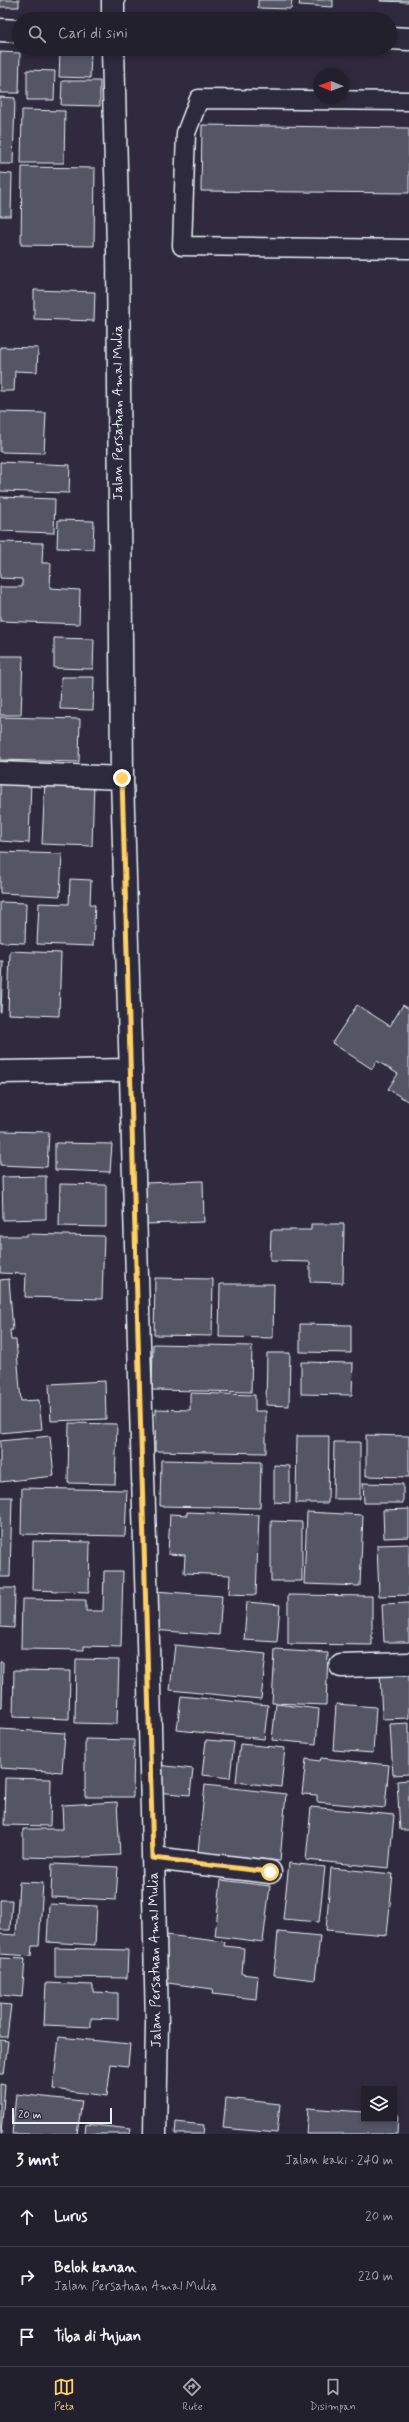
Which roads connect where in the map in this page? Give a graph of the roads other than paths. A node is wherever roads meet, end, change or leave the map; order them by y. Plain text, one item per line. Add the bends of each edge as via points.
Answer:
1 (113, 0) edge
2 (113, 12) edge
3 (0, 30) edge
4 (12, 31) edge
5 (397, 38) edge
6 (409, 39) edge
7 (113, 56) edge
8 (409, 101) edge
9 (409, 249) edge
10 (0, 773) edge
11 (122, 778) junction
12 (131, 1070) junction
13 (0, 1072) edge
14 (409, 1664) edge
15 (341, 1666) dead end
16 (153, 1858) junction
17 (270, 1872) dead end
18 (155, 2134) edge

1 - 2 street
3 - 4 street
5 - 6 street
7 - 11 street, Jalan Persatuan Amal Mulia via 118,256
8 - 9 lane via 199,99 186,133 182,246
10 - 11 street
11 - 12 street, Jalan Persatuan Amal Mulia
12 - 13 street
12 - 16 street, Jalan Persatuan Amal Mulia
14 - 15 street
16 - 17 street
16 - 18 street, Jalan Persatuan Amal Mulia via 157,2023

